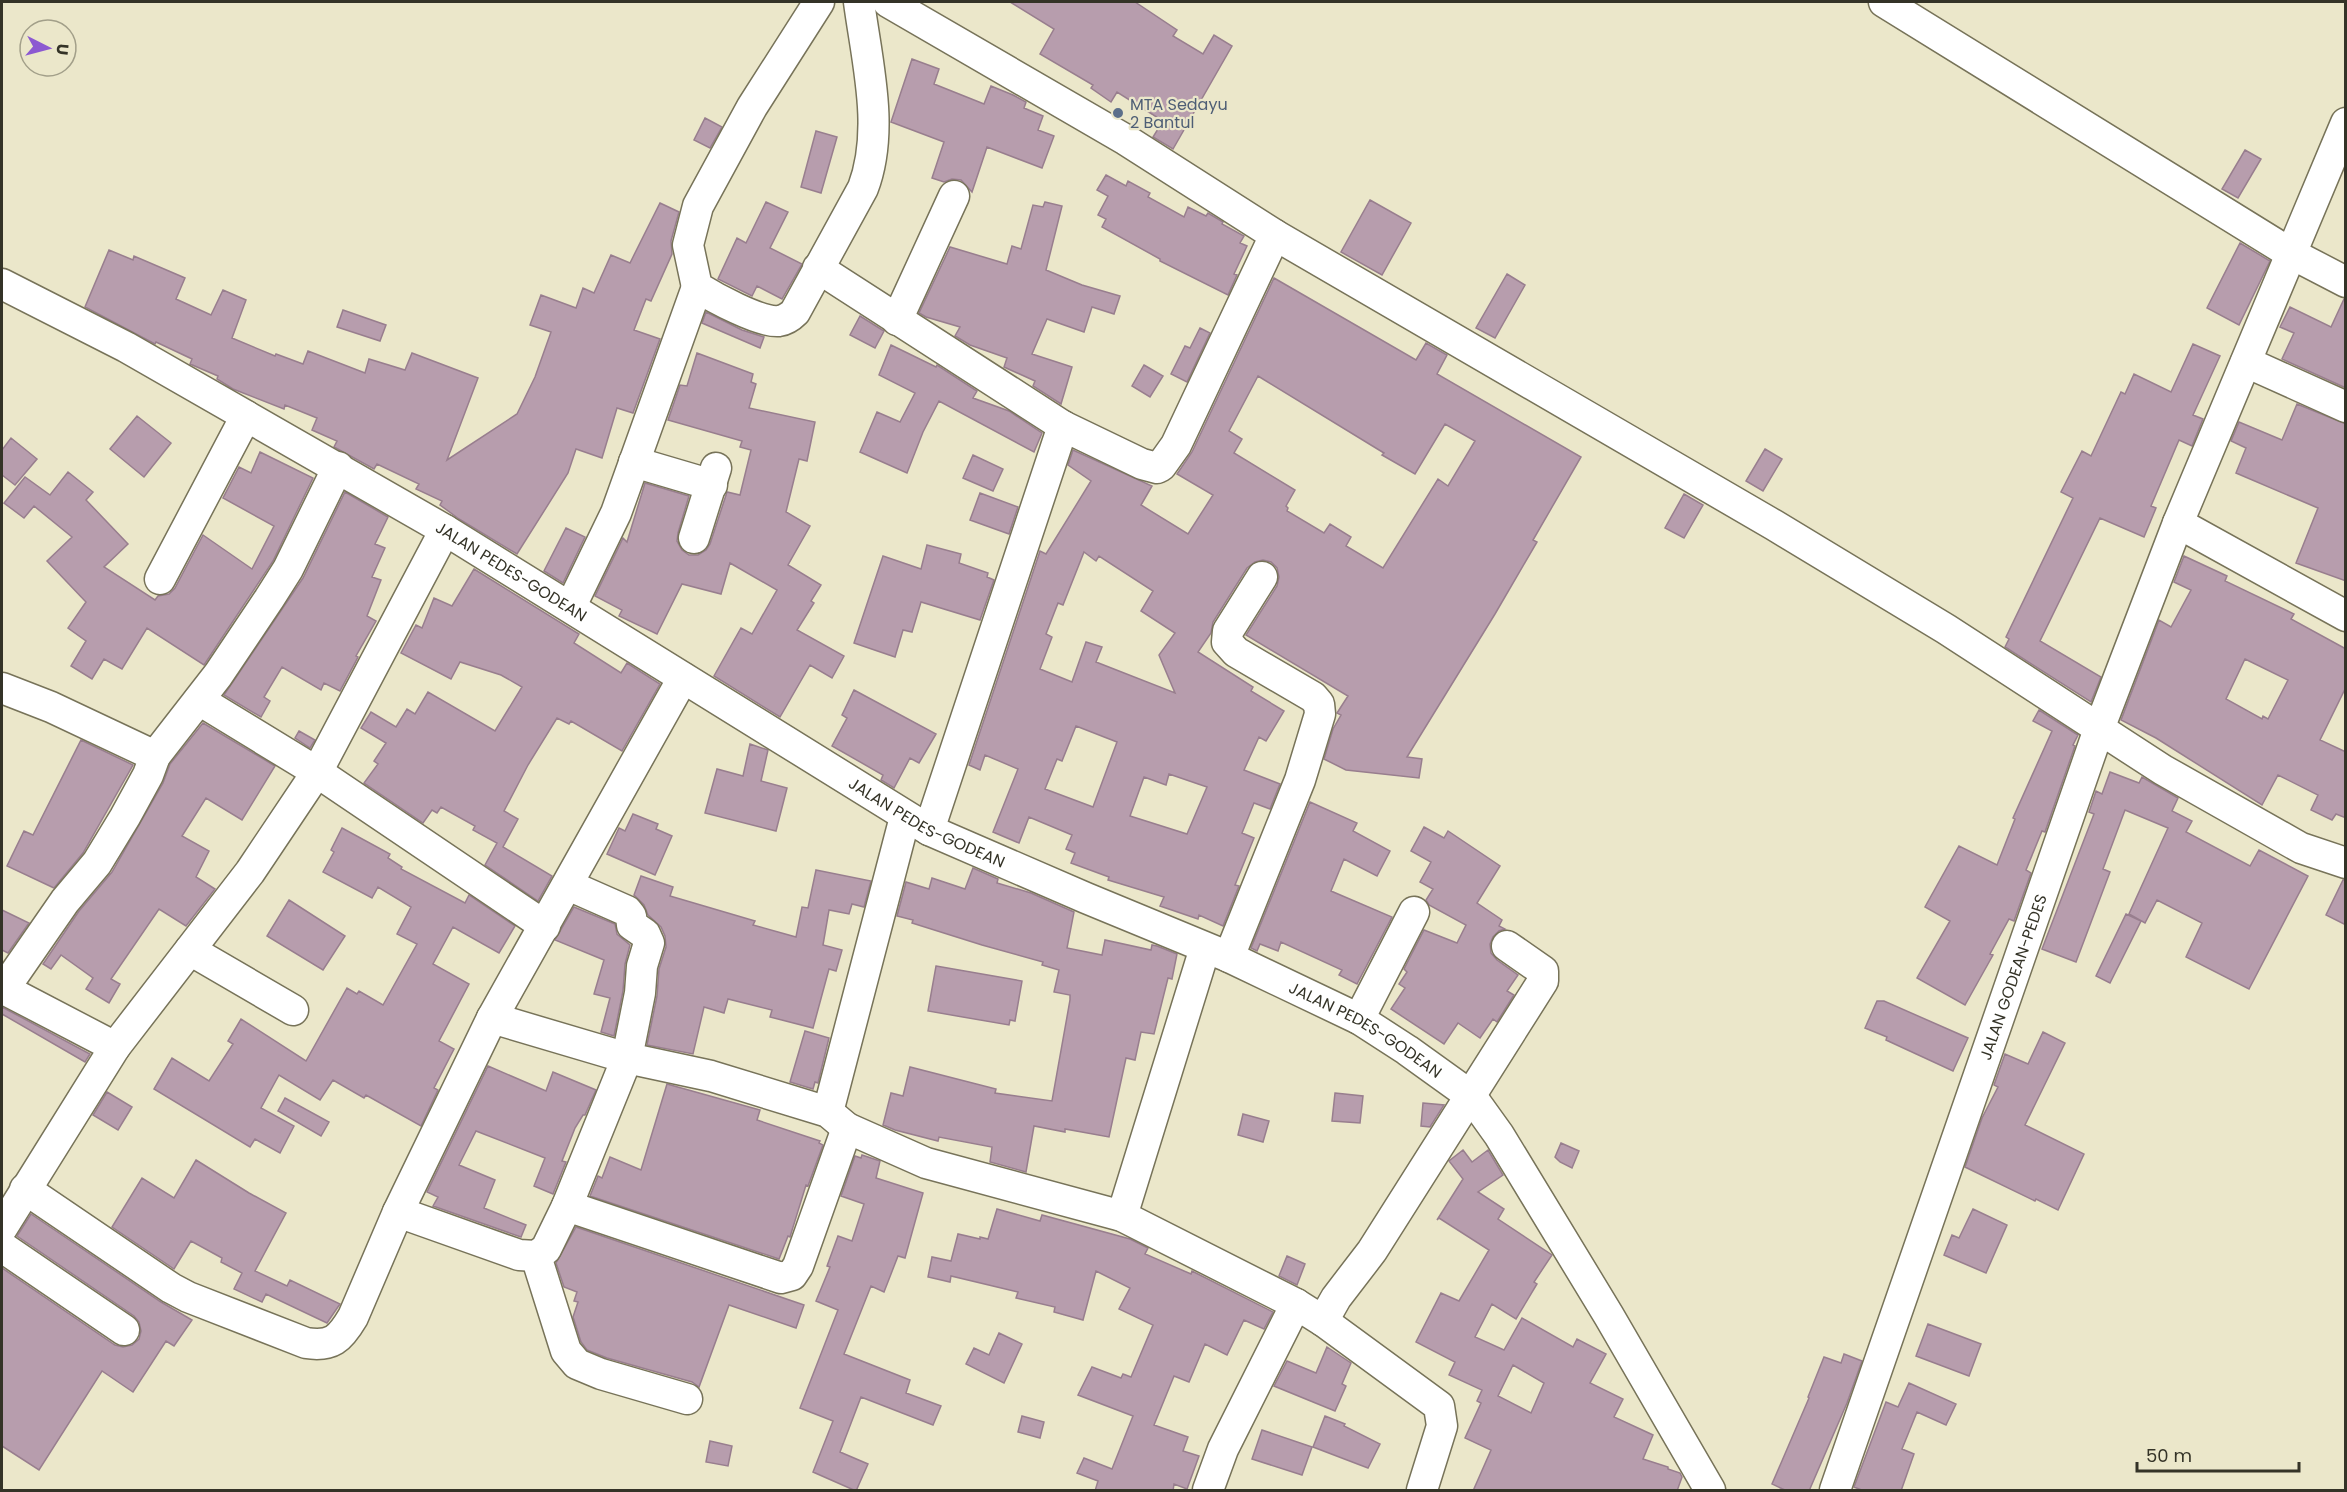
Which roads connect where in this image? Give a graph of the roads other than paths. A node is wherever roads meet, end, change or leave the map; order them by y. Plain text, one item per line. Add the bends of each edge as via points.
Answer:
1 (819, 2) edge
2 (859, 2) edge
3 (1884, 2) edge
4 (895, 5) edge
5 (2346, 123) edge
6 (954, 196) dead end
7 (1275, 235) junction
8 (2290, 254) junction
9 (818, 268) junction
10 (2346, 282) edge
11 (2, 284) edge
12 (696, 287) junction
13 (897, 320) junction
14 (2246, 362) junction
15 (2346, 407) edge
16 (246, 416) junction
17 (1063, 426) junction
18 (634, 462) junction
19 (338, 467) junction
20 (2178, 523) junction
21 (445, 530) junction
22 (694, 538) dead end
23 (1262, 577) dead end
24 (160, 579) dead end
25 (571, 606) junction
26 (2346, 616) edge
27 (683, 678) junction
28 (2, 688) edge
29 (199, 700) junction
30 (2099, 729) junction
31 (155, 756) junction
32 (317, 772) junction
33 (917, 823) junction
34 (2346, 863) edge
35 (568, 885) junction
36 (1414, 912) dead end
37 (545, 926) junction
38 (1507, 946) dead end
39 (190, 950) junction
40 (1217, 953) junction
41 (3, 989) edge
42 (293, 1010) dead end
43 (492, 1018) junction
44 (1359, 1018) junction
45 (115, 1047) junction
46 (627, 1058) junction
47 (1471, 1096) junction
48 (837, 1120) junction
49 (25, 1189) junction
50 (567, 1206) junction
51 (398, 1212) junction
52 (1122, 1216) junction
53 (2, 1228) edge
54 (2, 1247) edge
55 (536, 1256) junction
56 (1296, 1304) junction
57 (1323, 1321) junction
58 (124, 1330) dead end
59 (687, 1399) dead end
60 (1208, 1491) edge
61 (1422, 1491) edge
62 (1710, 1491) edge
63 (1835, 1491) edge

1 - 12 street via 752,106 698,206 688,245
2 - 9 street via 873,110 874,150 863,188
3 - 8 street
4 - 7 street via 1125,140
5 - 8 street, JALAN GODEAN-PEDES
6 - 13 street
7 - 17 street via 1176,445 1161,466 1152,469
7 - 30 street via 1784,531 1946,629
8 - 10 street
8 - 14 street, JALAN GODEAN-PEDES
9 - 12 street via 795,312 776,321 724,304
9 - 13 street
11 - 16 street, JALAN PEDES-GODEAN
12 - 18 street
13 - 17 street
14 - 15 street
14 - 20 street, JALAN GODEAN-PEDES
16 - 19 street, JALAN PEDES-GODEAN
16 - 24 street
17 - 33 street via 1022,549
18 - 22 street via 714,477
18 - 25 street via 616,513
19 - 21 street, JALAN PEDES-GODEAN
19 - 29 street via 288,569
20 - 26 street
20 - 30 street, JALAN GODEAN-PEDES
21 - 25 street, JALAN PEDES-GODEAN
21 - 32 street
23 - 40 street via 1228,631 1227,642 1236,652 1313,697 1320,714 1304,770
25 - 27 street, JALAN PEDES-GODEAN
27 - 33 street, JALAN PEDES-GODEAN
27 - 35 street
28 - 31 street
29 - 31 street
29 - 32 street
30 - 34 street via 2301,848
30 - 63 street, JALAN GODEAN-PEDES
31 - 41 street via 97,862
32 - 37 street
32 - 39 street via 250,872
33 - 40 street, JALAN PEDES-GODEAN
33 - 48 street
35 - 37 street
35 - 46 street via 622,908 631,916 635,929 648,938
36 - 44 street
37 - 43 street
38 - 47 street via 1543,971 1545,978
39 - 42 street
39 - 45 street
40 - 44 street, JALAN PEDES-GODEAN
40 - 52 street
41 - 45 street
43 - 46 street
43 - 51 street
44 - 47 street, JALAN PEDES-GODEAN
45 - 49 street
46 - 48 street via 711,1076
46 - 50 street
47 - 57 street
47 - 62 street, JALAN PEDES-GODEAN via 1603,1306
48 - 50 street via 798,1266 792,1275 781,1278
48 - 52 street via 926,1162
49 - 51 street via 188,1298 319,1345 332,1342 353,1317
49 - 53 street
50 - 55 street via 546,1249
51 - 55 street via 519,1255
52 - 56 street
54 - 58 street
55 - 59 street via 566,1351 577,1364
56 - 57 street
56 - 60 street via 1223,1449
57 - 61 street via 1439,1406 1442,1426

